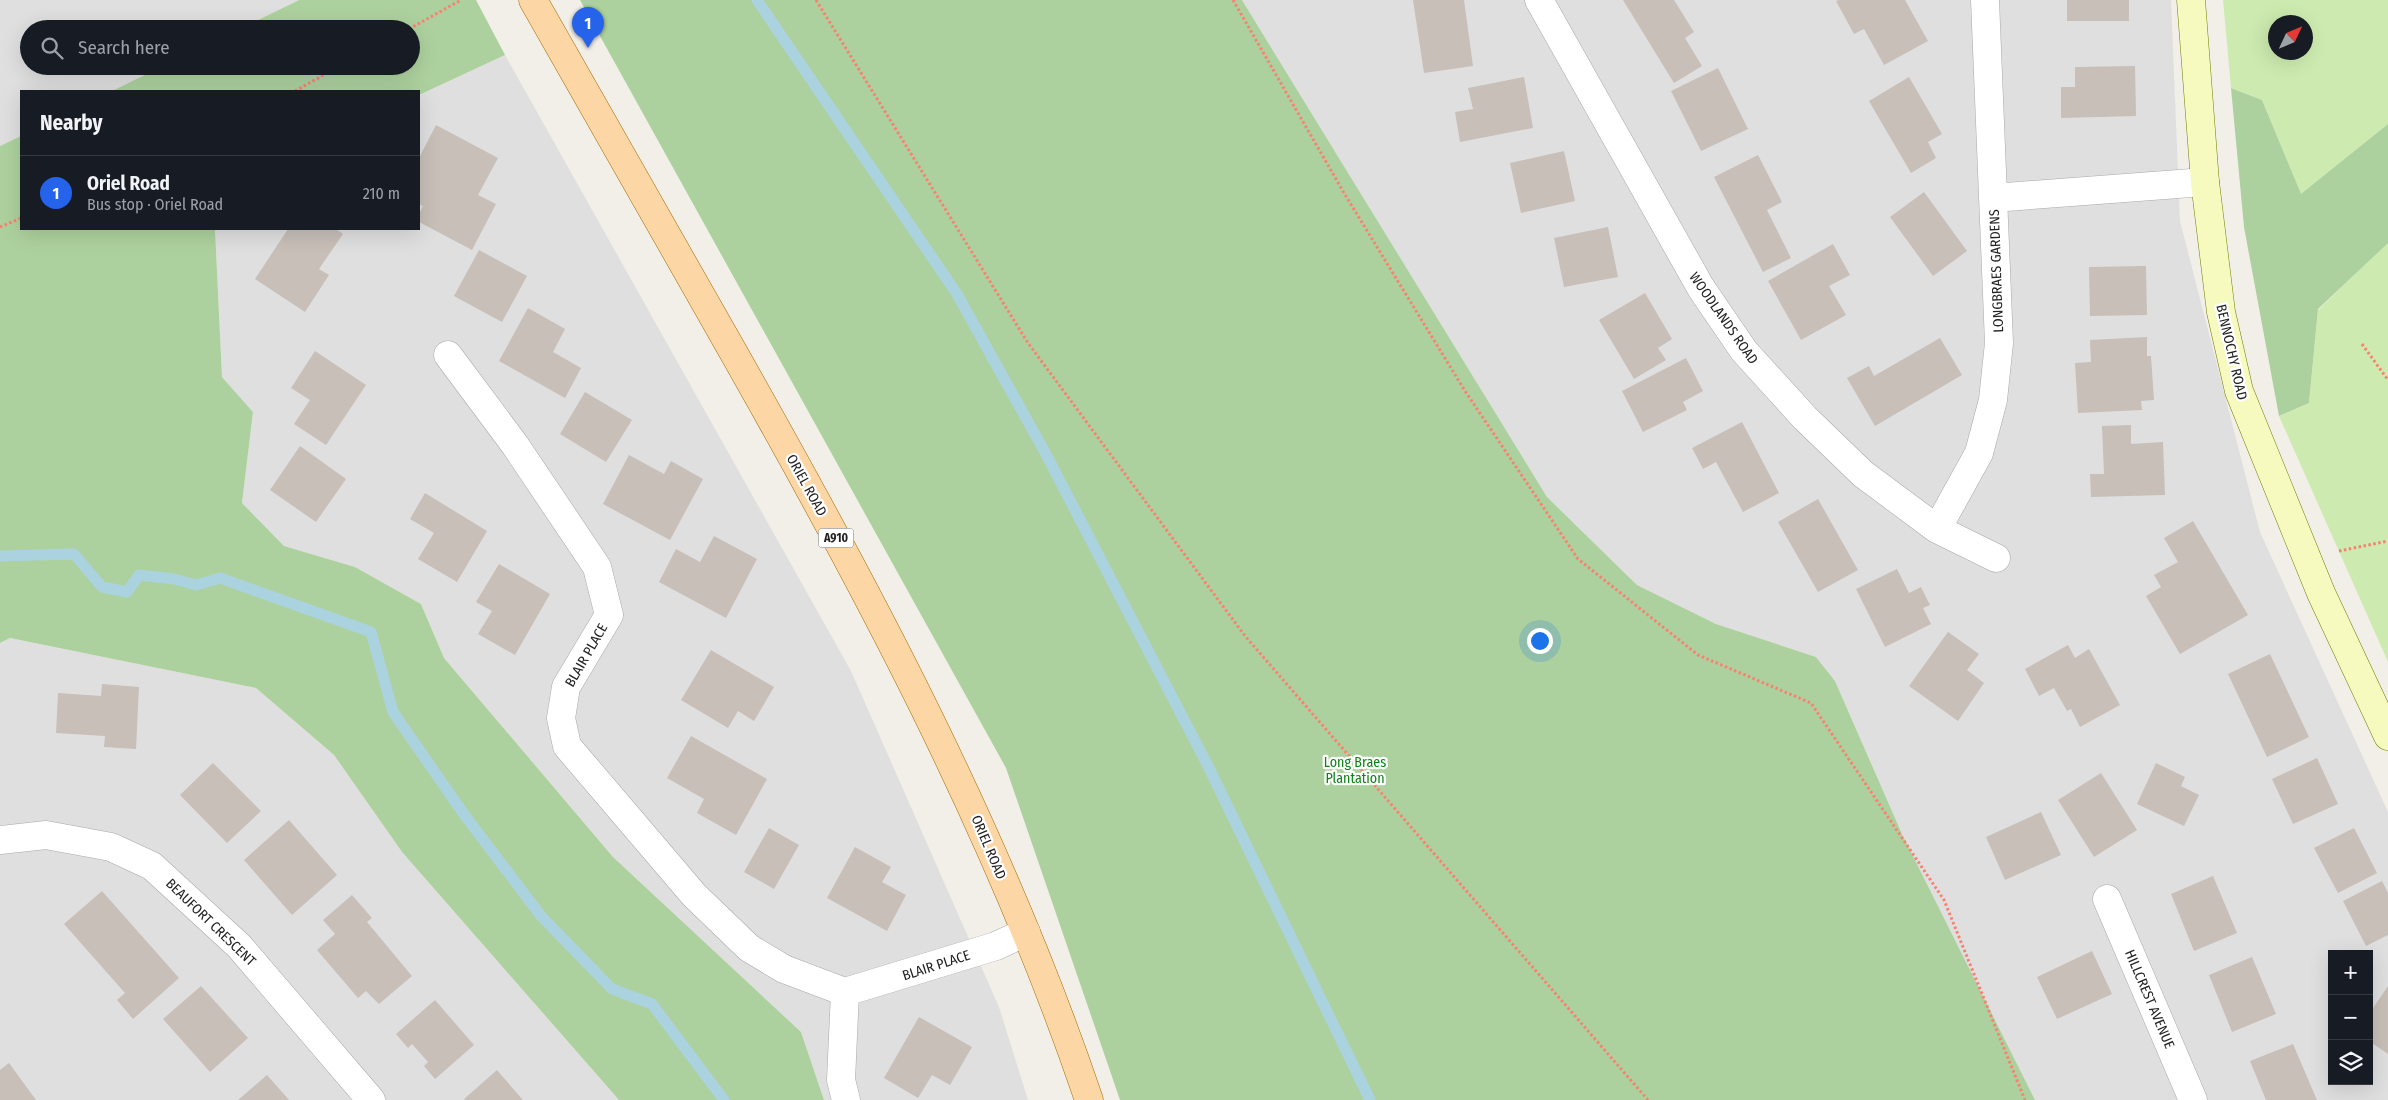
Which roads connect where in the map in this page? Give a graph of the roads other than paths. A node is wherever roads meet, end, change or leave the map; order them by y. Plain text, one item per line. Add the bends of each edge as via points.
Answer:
1 (533, 0) edge
2 (1539, 0) edge
3 (1985, 0) edge
4 (2191, 0) edge
5 (2205, 182) junction
6 (1993, 198) junction
7 (448, 355) dead end
8 (1937, 528) junction
9 (1996, 558) dead end
10 (2388, 736) edge
11 (0, 840) edge
12 (2107, 899) dead end
13 (1026, 932) junction
14 (845, 992) junction
15 (372, 1100) edge
16 (846, 1100) edge
17 (1089, 1100) edge
18 (2193, 1100) edge

1 - 13 main road, ORIEL ROAD / A910 via 781,436 887,631 968,798
2 - 8 street, WOODLANDS ROAD via 1701,288 1744,351 1805,418 1863,474
3 - 6 street, LONGBRAES GARDENS
4 - 5 street, BENNOCHY ROAD
5 - 6 street
5 - 10 street, BENNOCHY ROAD via 2221,312 2239,391 2321,593
6 - 8 street, LONGBRAES GARDENS via 1999,343 1993,400 1979,453
7 - 14 street, BLAIR PLACE via 515,444 597,567 609,615 566,687 562,718 567,746 694,895 749,948 784,969
8 - 9 street, WOODLANDS ROAD
11 - 15 street, BEAUFORT CRESCENT via 46,835 111,847 152,866 239,946
12 - 18 street, HILLCREST AVENUE
13 - 14 street, BLAIR PLACE via 996,946
13 - 17 main road, ORIEL ROAD / A910
14 - 16 street via 841,1080

